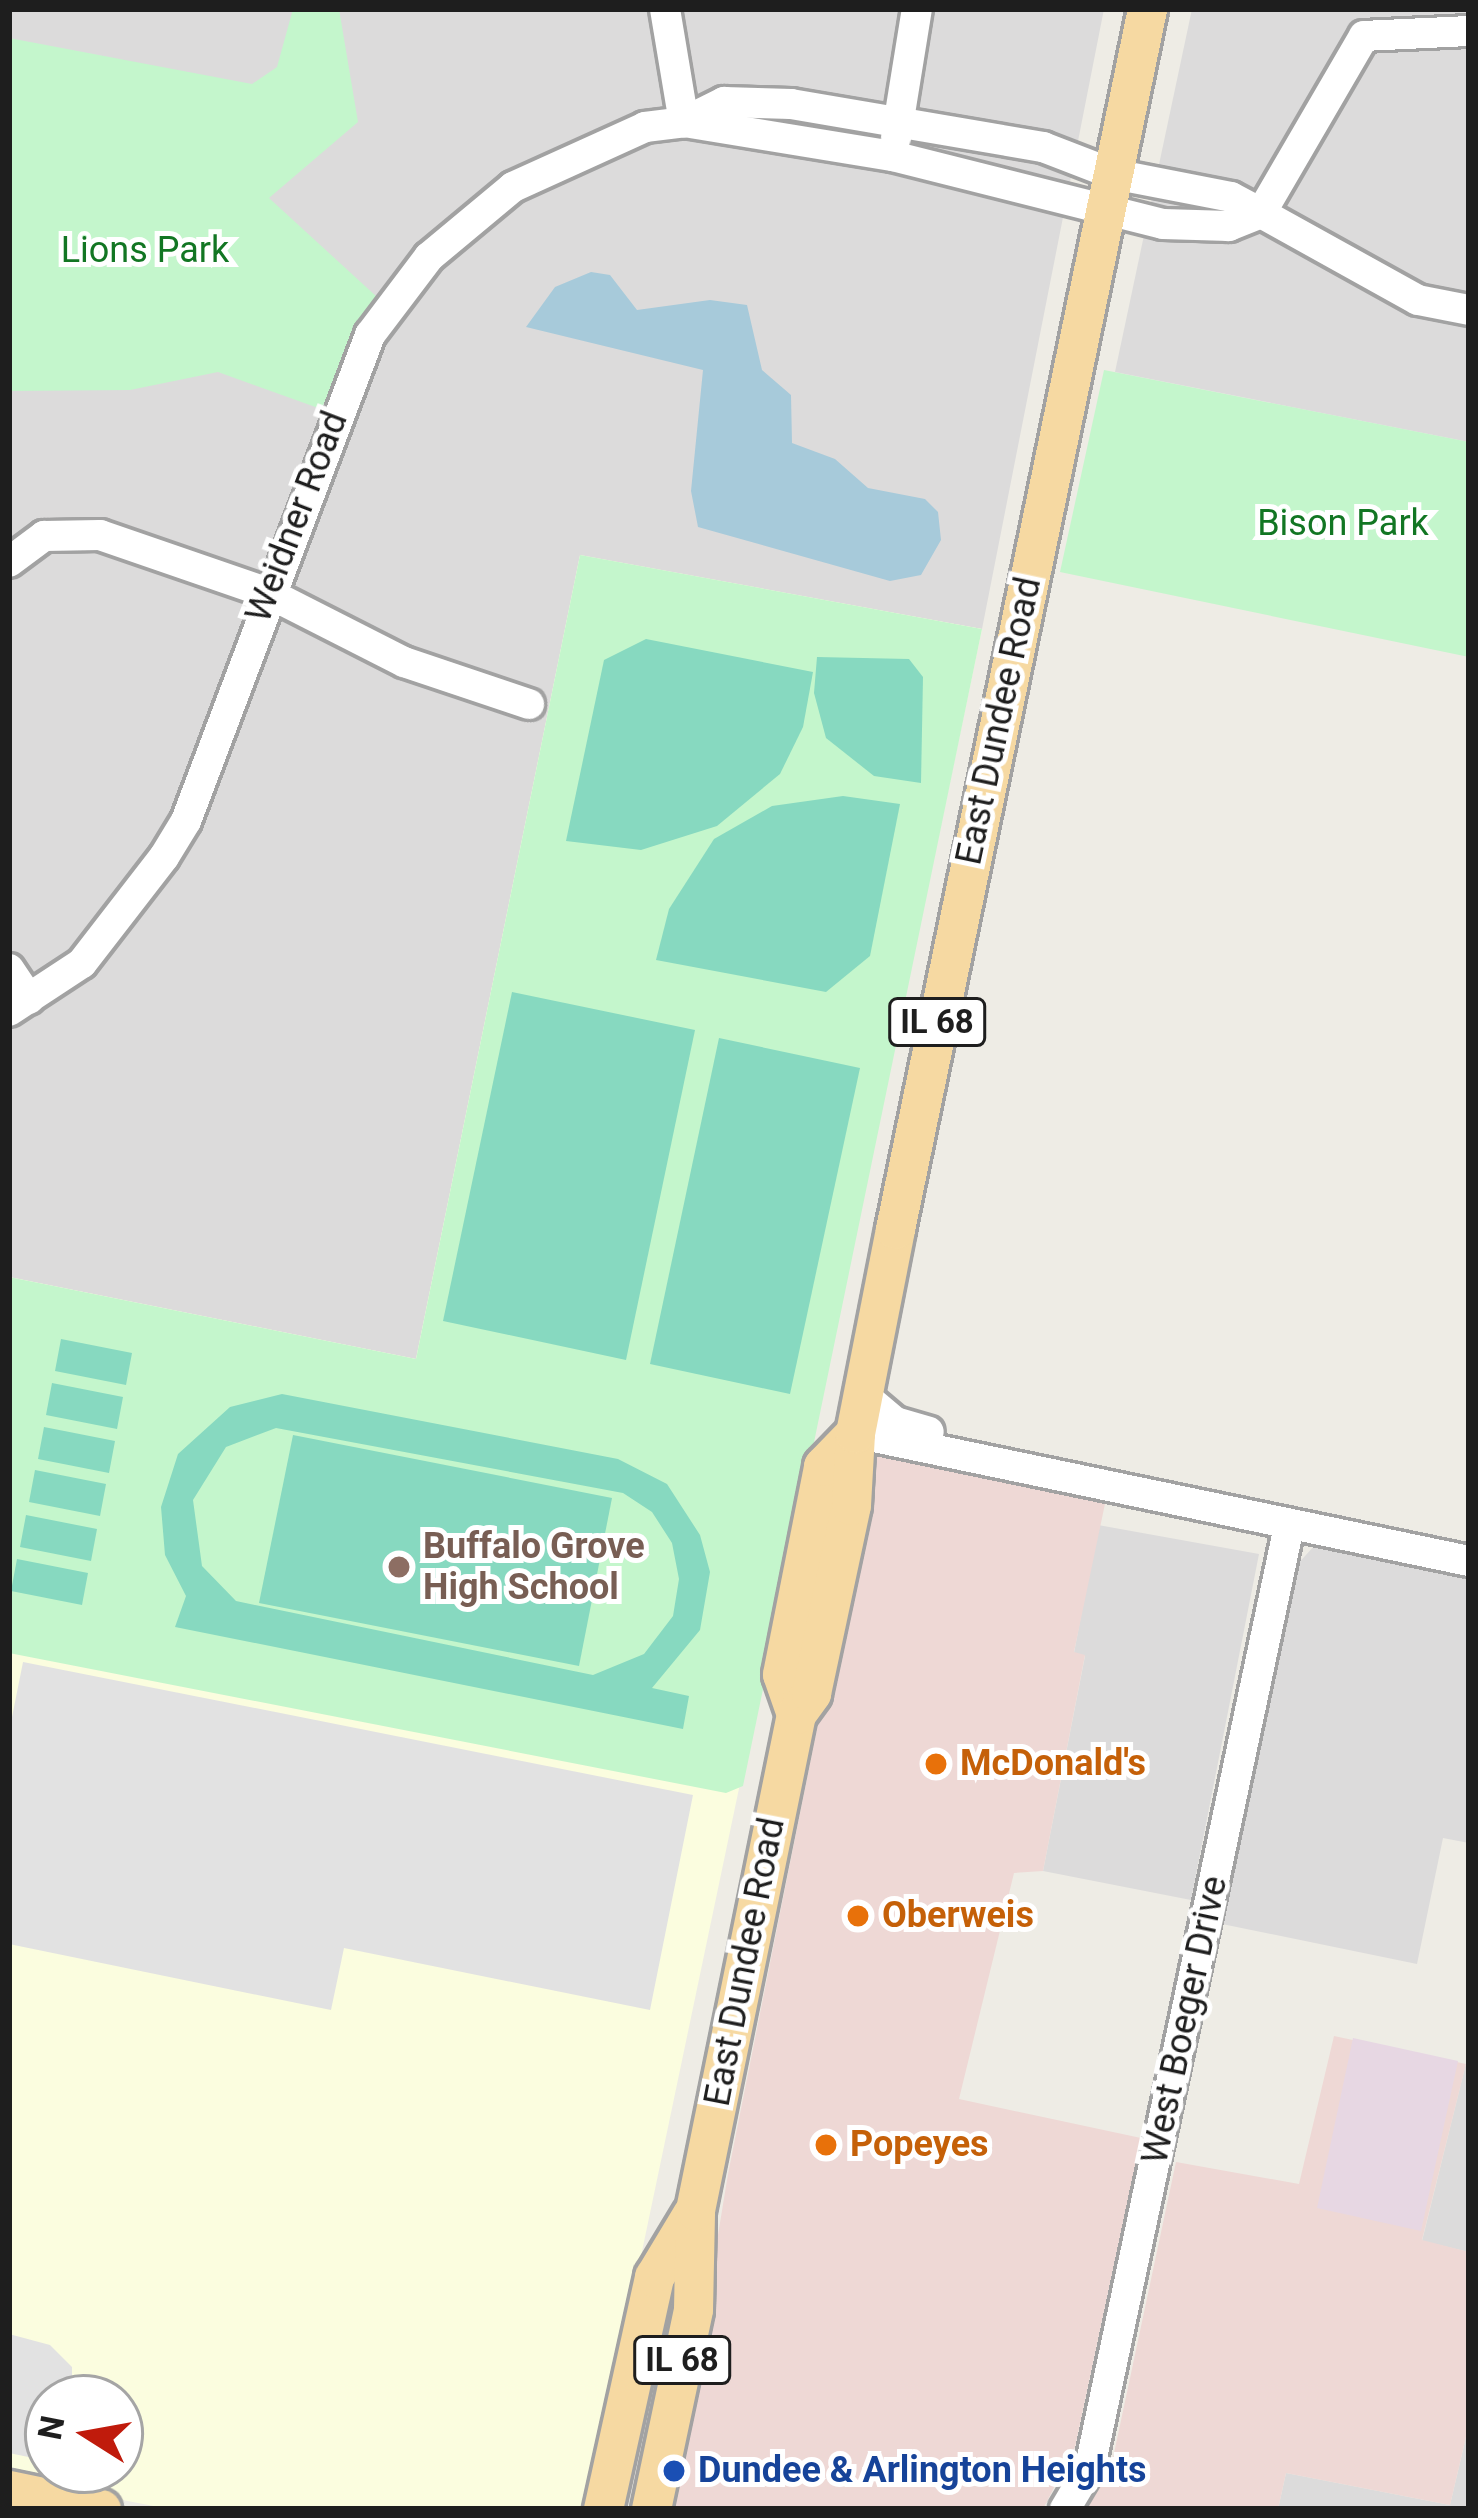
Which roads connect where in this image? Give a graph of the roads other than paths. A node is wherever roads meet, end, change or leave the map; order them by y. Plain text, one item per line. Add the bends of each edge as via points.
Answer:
1 (665, 9) edge
2 (1147, 9) edge
3 (920, 10) edge
4 (1469, 32) edge
5 (901, 119) junction
6 (684, 122) junction
7 (892, 156) junction
8 (1109, 192) junction
9 (1261, 213) junction
10 (1469, 310) edge
11 (9, 562) edge
12 (268, 593) junction
13 (529, 704) dead end
14 (9, 968) edge
15 (19, 1005) edge
16 (862, 1394) junction
17 (855, 1433) junction
18 (973, 1456) junction
19 (1288, 1526) junction
20 (1469, 1561) edge
21 (695, 2210) junction
22 (9, 2490) edge
23 (101, 2509) edge
24 (603, 2509) edge
25 (651, 2509) edge
26 (1065, 2509) edge

1 - 6 street
2 - 8 main road, East Dundee Road / IL 68
3 - 5 street
4 - 9 street via 1364,36
5 - 6 street, Weidner Road via 724,102
5 - 7 street
5 - 8 street, Weidner Road via 1056,150
6 - 7 street, Weidner Road
6 - 12 street, Weidner Road via 645,127 571,157 466,220 429,257 370,335
7 - 8 street, Weidner Road
8 - 9 street via 1231,197
8 - 16 main road, East Dundee Road / IL 68
9 - 10 street via 1418,300
11 - 12 street via 44,536 83,533
12 - 13 street via 404,662
12 - 15 street, Weidner Road via 186,821 125,915 82,963
14 - 15 street
16 - 17 main road, East Dundee Road / IL 68
16 - 18 street via 895,1422 965,1441
17 - 18 street
17 - 21 main road, East Dundee Road / IL 68 via 858,1472 824,1638 811,1693 796,1714
18 - 19 street
19 - 20 street
19 - 26 street, West Boeger Drive via 1090,2467
21 - 24 main road, East Dundee Road / IL 68 via 654,2277
21 - 25 main road, East Dundee Road / IL 68 via 693,2309
22 - 23 main road

